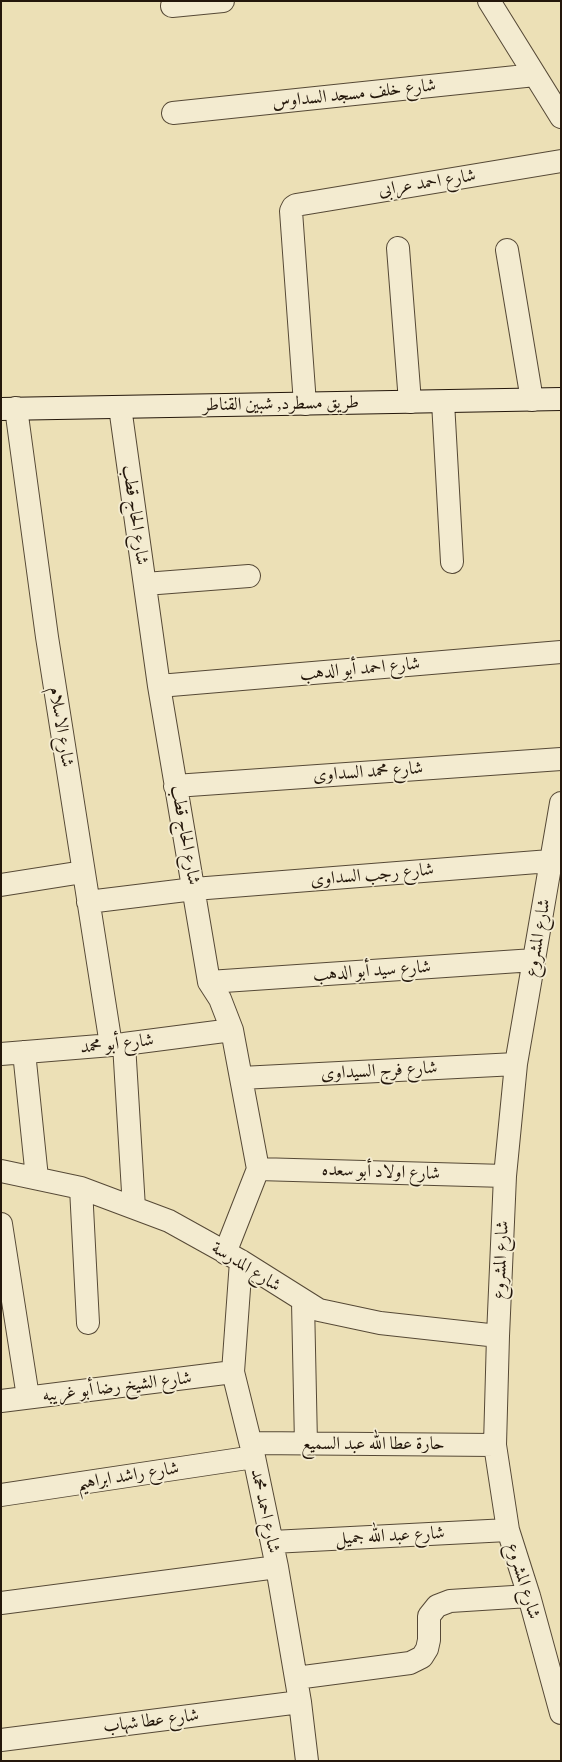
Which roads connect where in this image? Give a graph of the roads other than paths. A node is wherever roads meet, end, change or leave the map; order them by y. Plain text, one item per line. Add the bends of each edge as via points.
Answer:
1 (223, 1) edge
2 (489, 1) edge
3 (172, 6) dead end
4 (535, 75) junction
5 (173, 113) dead end
6 (561, 117) edge
7 (561, 161) edge
8 (398, 248) dead end
9 (507, 250) dead end
10 (561, 399) edge
11 (532, 400) junction
12 (410, 402) junction
13 (442, 402) junction
14 (305, 404) junction
15 (120, 407) junction
16 (9, 409) edge
17 (452, 562) dead end
18 (249, 576) dead end
19 (145, 584) junction
20 (561, 652) edge
21 (159, 686) junction
22 (561, 758) edge
23 (175, 786) junction
24 (561, 802) edge
25 (550, 861) junction
26 (83, 872) junction
27 (1, 884) edge
28 (194, 889) junction
29 (88, 902) junction
30 (534, 960) junction
31 (209, 982) junction
32 (232, 1030) junction
33 (117, 1045) junction
34 (24, 1052) junction
35 (1, 1054) edge
36 (516, 1064) junction
37 (241, 1078) junction
38 (258, 1169) junction
39 (1, 1171) edge
40 (504, 1176) junction
41 (37, 1178) junction
42 (81, 1188) junction
43 (134, 1208) junction
44 (1, 1224) edge
45 (233, 1257) junction
46 (303, 1302) junction
47 (88, 1323) dead end
48 (498, 1336) junction
49 (233, 1372) junction
50 (28, 1398) junction
51 (1, 1401) edge
52 (306, 1444) junction
53 (495, 1445) junction
54 (252, 1450) junction
55 (1, 1495) edge
56 (508, 1530) junction
57 (272, 1542) junction
58 (277, 1567) junction
59 (529, 1596) junction
60 (1, 1602) edge
61 (296, 1678) junction
62 (300, 1702) junction
63 (561, 1713) edge
64 (1, 1740) edge
65 (307, 1761) edge

1 - 3 street
2 - 4 street
4 - 5 street, شارع خلف مسجد السداوس
4 - 6 street
7 - 14 street, شارع احمد عرابى via 293,207 291,210
8 - 12 street
9 - 11 street
10 - 11 street, طريق مسطرد, شبين القناطر
11 - 13 street, طريق مسطرد, شبين القناطر
12 - 13 street, طريق مسطرد, شبين القناطر
12 - 14 street, طريق مسطرد, شبين القناطر
13 - 17 street
14 - 15 street, طريق مسطرد, شبين القناطر
15 - 16 street, طريق مسطرد, شبين القناطر
15 - 19 street, شارع الحاج قطب
16 - 26 street, شارع الاسلام
18 - 19 street
19 - 21 street, شارع الحاج قطب
20 - 21 street, شارع احمد أبو الدهب
21 - 23 street, شارع الحاج قطب
22 - 23 street, شارع محمد السداوى
23 - 28 street, شارع الحاج قطب
24 - 25 street, شارع المشروع
25 - 28 street, شارع رجب السداوى
25 - 30 street, شارع المشروع
26 - 27 street
26 - 29 street, شارع الاسلام
28 - 29 street, شارع رجب السداوى
28 - 31 street, شارع الحاج قطب
29 - 33 street, شارع الاسلام
30 - 31 street, شارع سيد أبو الدهب
30 - 36 street, شارع المشروع
31 - 32 street, شارع الحاج قطب via 220,998
32 - 33 street, شارع أبو محمد
32 - 37 street, شارع الحاج قطب
33 - 34 street, شارع أبو محمد
33 - 43 street, شارع الاسلام
34 - 35 street, شارع أبو محمد
34 - 41 street
36 - 37 street, شارع فرج السيداوى
36 - 40 street, شارع المشروع
37 - 38 street, شارع الحاج قطب
38 - 40 street, شارع اولاد أبو سعده
38 - 45 street
39 - 41 street, شارع المدرسة
40 - 48 street, شارع المشروع
41 - 42 street, شارع المدرسة
42 - 43 street, شارع المدرسة
42 - 47 street
43 - 45 street, شارع المدرسة via 169,1221
44 - 50 street
45 - 46 street, شارع المدرسة
45 - 49 street, شارع احمد محمد
46 - 48 street, شارع المدرسة via 319,1310 380,1323
46 - 52 street
48 - 53 street, شارع المشروع
49 - 50 street, شارع الشيخ رضا أبو غريبه
49 - 54 street, شارع احمد محمد
50 - 51 street, شارع الشيخ رضا أبو غريبه
52 - 53 street, حارة عطا الله عبد السميع
52 - 54 street, حارة عطا الله عبد السميع
53 - 56 street, شارع المشروع
54 - 55 street, شارع راشد ابراهيم
54 - 57 street, شارع احمد محمد
56 - 57 street, شارع عبد الله جميل
56 - 59 street, شارع المشروع
57 - 58 street, شارع احمد محمد
58 - 60 street
58 - 61 street, شارع احمد محمد
59 - 61 street via 450,1602 438,1606 429,1616 427,1649 422,1657 410,1663
59 - 63 street, شارع المشروع
61 - 62 street, شارع احمد محمد
62 - 64 street, شارع عطا شهاب
62 - 65 street, شارع احمد محمد

